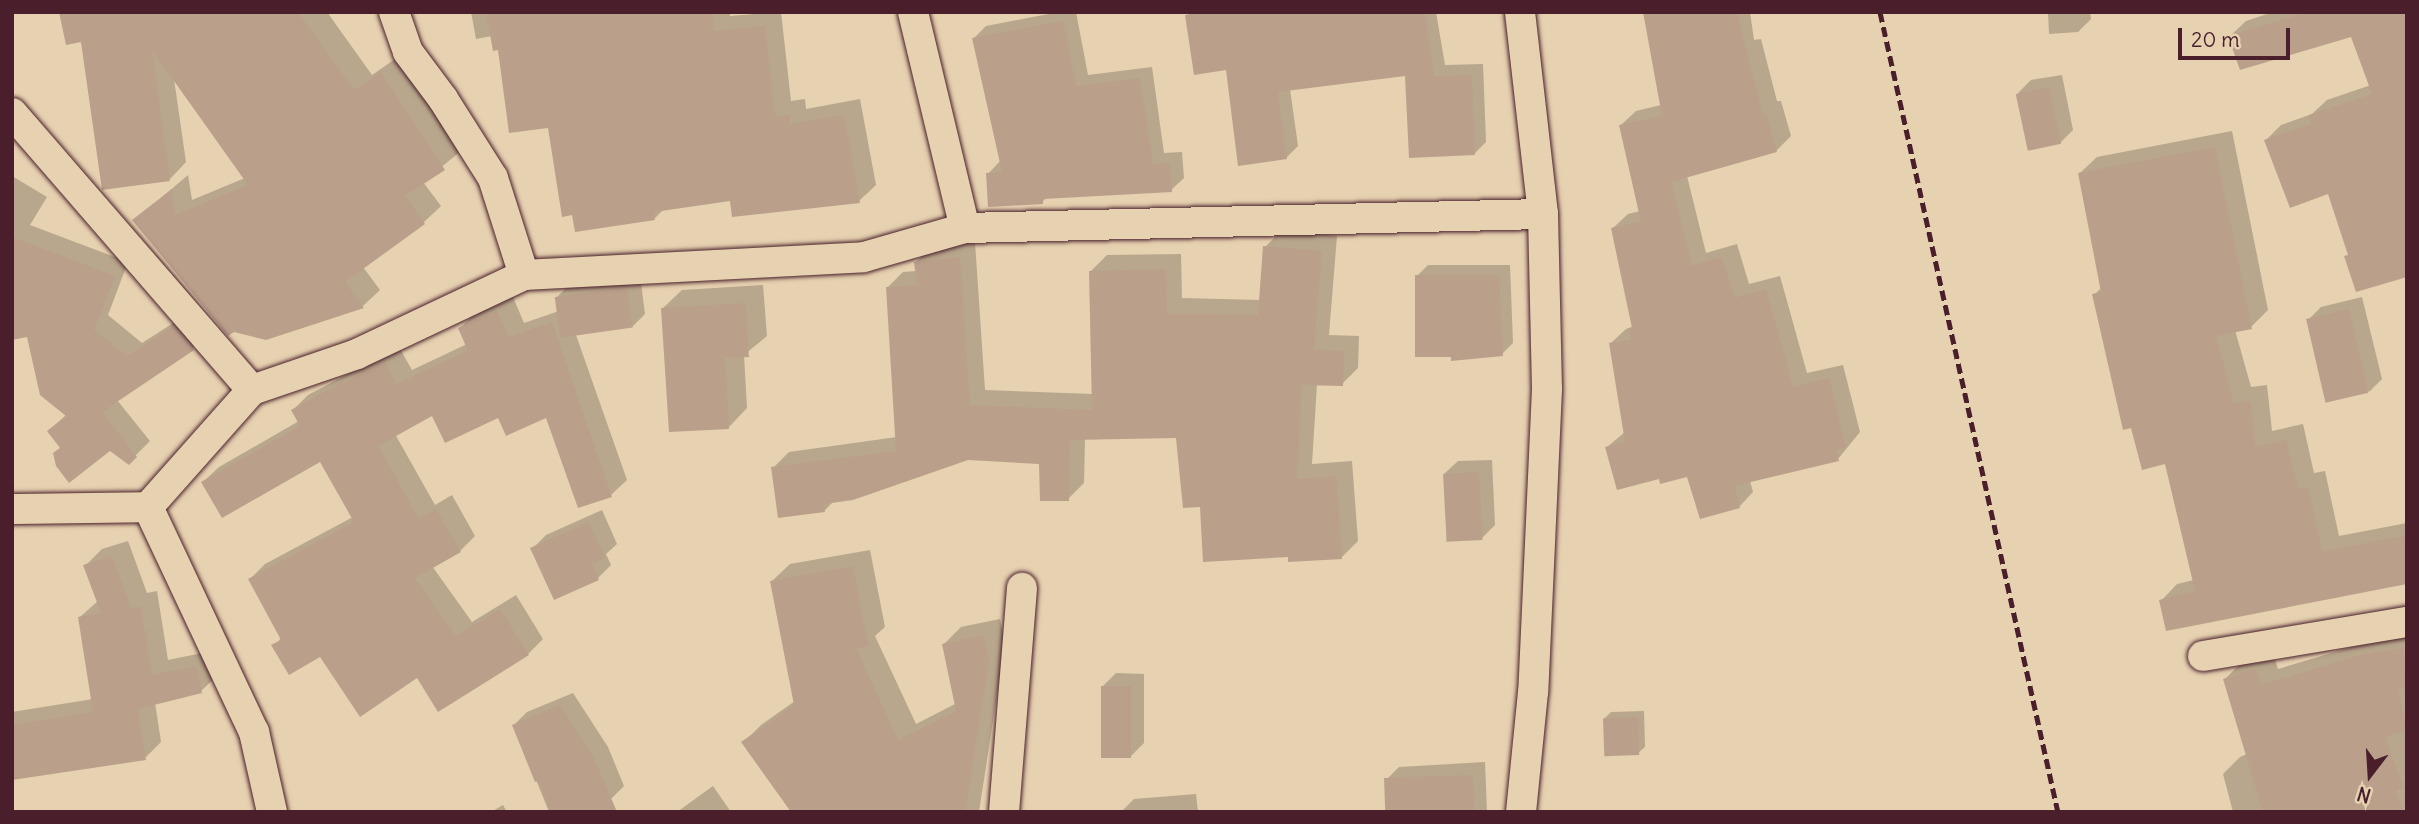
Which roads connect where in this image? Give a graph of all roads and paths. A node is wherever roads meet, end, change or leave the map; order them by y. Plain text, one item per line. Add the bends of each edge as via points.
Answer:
1 (394, 12) edge
2 (913, 12) edge
3 (1520, 12) edge
4 (12, 113) edge
5 (1542, 215) junction
6 (965, 228) junction
7 (524, 275) junction
8 (252, 390) junction
9 (148, 507) junction
10 (12, 509) edge
11 (1022, 588) dead end
12 (2407, 622) edge
13 (2203, 656) dead end
14 (272, 812) edge
15 (1004, 812) edge
16 (1521, 812) edge

1 - 7 street via 408,52 493,178
2 - 6 street
3 - 5 street
4 - 8 street
5 - 6 street
5 - 16 street via 1547,389 1533,692
6 - 7 street via 864,257
7 - 8 street via 357,354
8 - 9 street
9 - 10 street
9 - 14 street via 254,732
11 - 15 street
12 - 13 street

